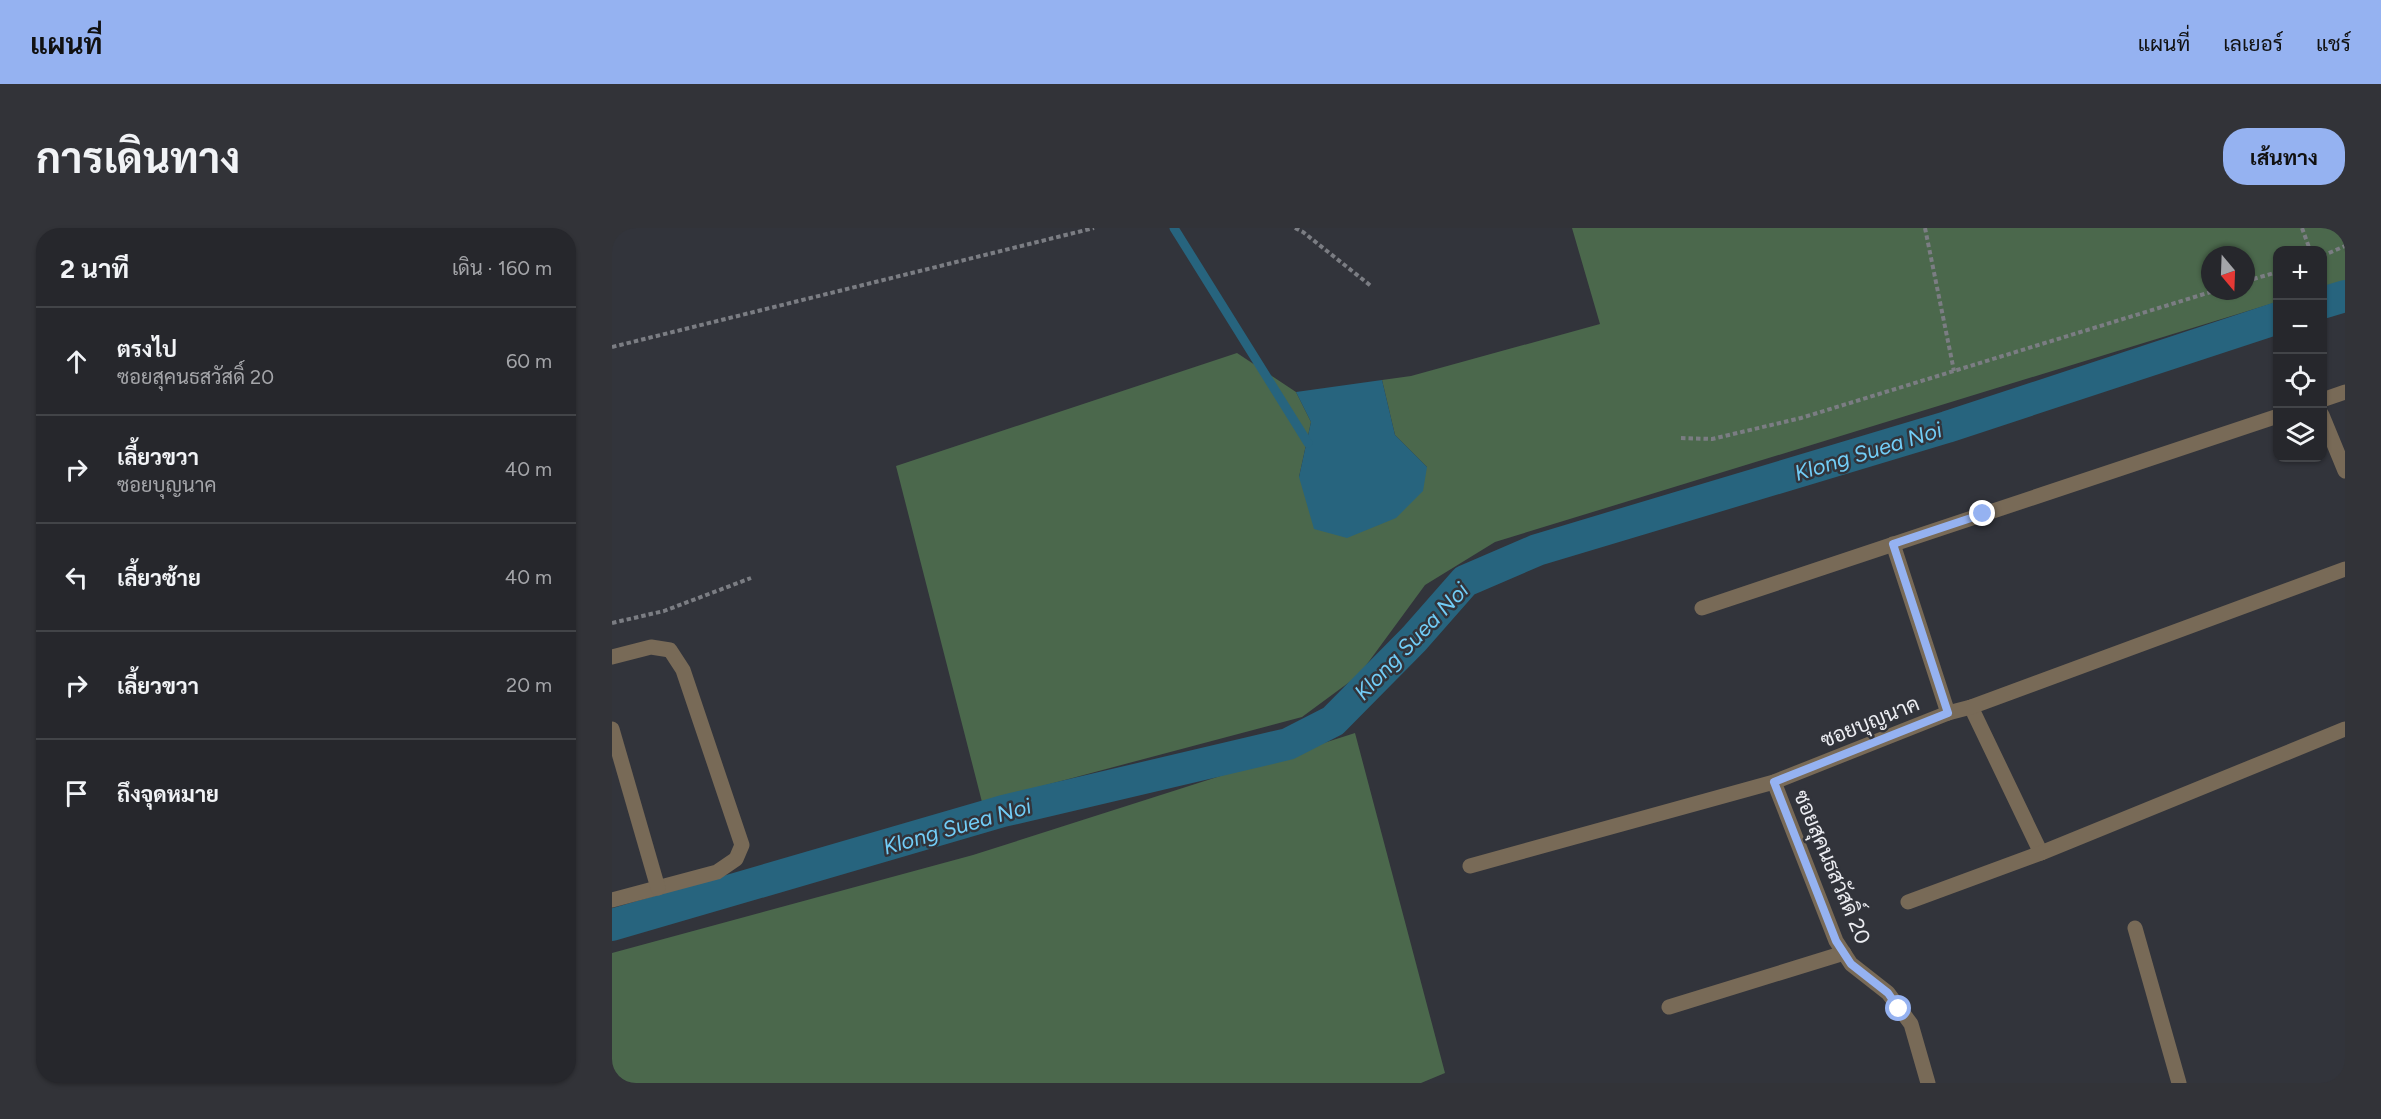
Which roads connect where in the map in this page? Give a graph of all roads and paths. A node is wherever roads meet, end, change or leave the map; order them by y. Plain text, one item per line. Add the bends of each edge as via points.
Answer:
1 (1094, 228) edge
2 (1295, 228) edge
3 (1925, 228) edge
4 (2302, 228) edge
5 (2309, 246) edge
6 (2345, 246) edge
7 (2327, 254) edge
8 (2273, 273) edge
9 (2255, 278) edge
10 (1371, 286) dead end
11 (2201, 295) edge
12 (612, 347) edge
13 (1954, 371) junction
14 (2345, 392) edge
15 (2327, 398) edge
16 (2273, 417) edge
17 (2327, 427) edge
18 (1681, 438) dead end
19 (2345, 471) edge
20 (1893, 544) junction
21 (2345, 569) edge
22 (751, 578) dead end
23 (1702, 608) dead end
24 (612, 623) edge
25 (612, 657) edge
26 (1971, 707) junction
27 (1948, 713) junction
28 (612, 729) edge
29 (2345, 729) edge
30 (1774, 782) junction
31 (2041, 853) junction
32 (1470, 866) dead end
33 (658, 888) junction
34 (612, 900) edge
35 (1908, 902) dead end
36 (2135, 928) dead end
37 (1844, 953) junction
38 (1669, 1007) dead end
39 (1928, 1083) edge
40 (2179, 1083) edge

1 - 12 path
2 - 10 path
3 - 13 path
4 - 5 path
6 - 7 path
8 - 9 path
11 - 13 path
13 - 18 path via 1801,418 1712,439
14 - 15 street
16 - 20 street
17 - 19 street
20 - 23 street
20 - 27 street
21 - 26 street, ซอยบุญนาค
22 - 24 path via 664,611
25 - 33 street via 651,647 670,650 683,670 742,845 736,859 717,872
26 - 27 street, ซอยบุญนาค
26 - 31 street
27 - 30 street, ซอยบุญนาค
28 - 33 street
29 - 31 street
30 - 32 street, ซอยบุญนาค
30 - 37 street, ซอยสุคนธสวัสดิ์ 20
31 - 35 street
33 - 34 street
36 - 40 street
37 - 38 street
37 - 39 street, ซอยสุคนธสวัสดิ์ 20 via 1851,964 1888,993 1911,1024

